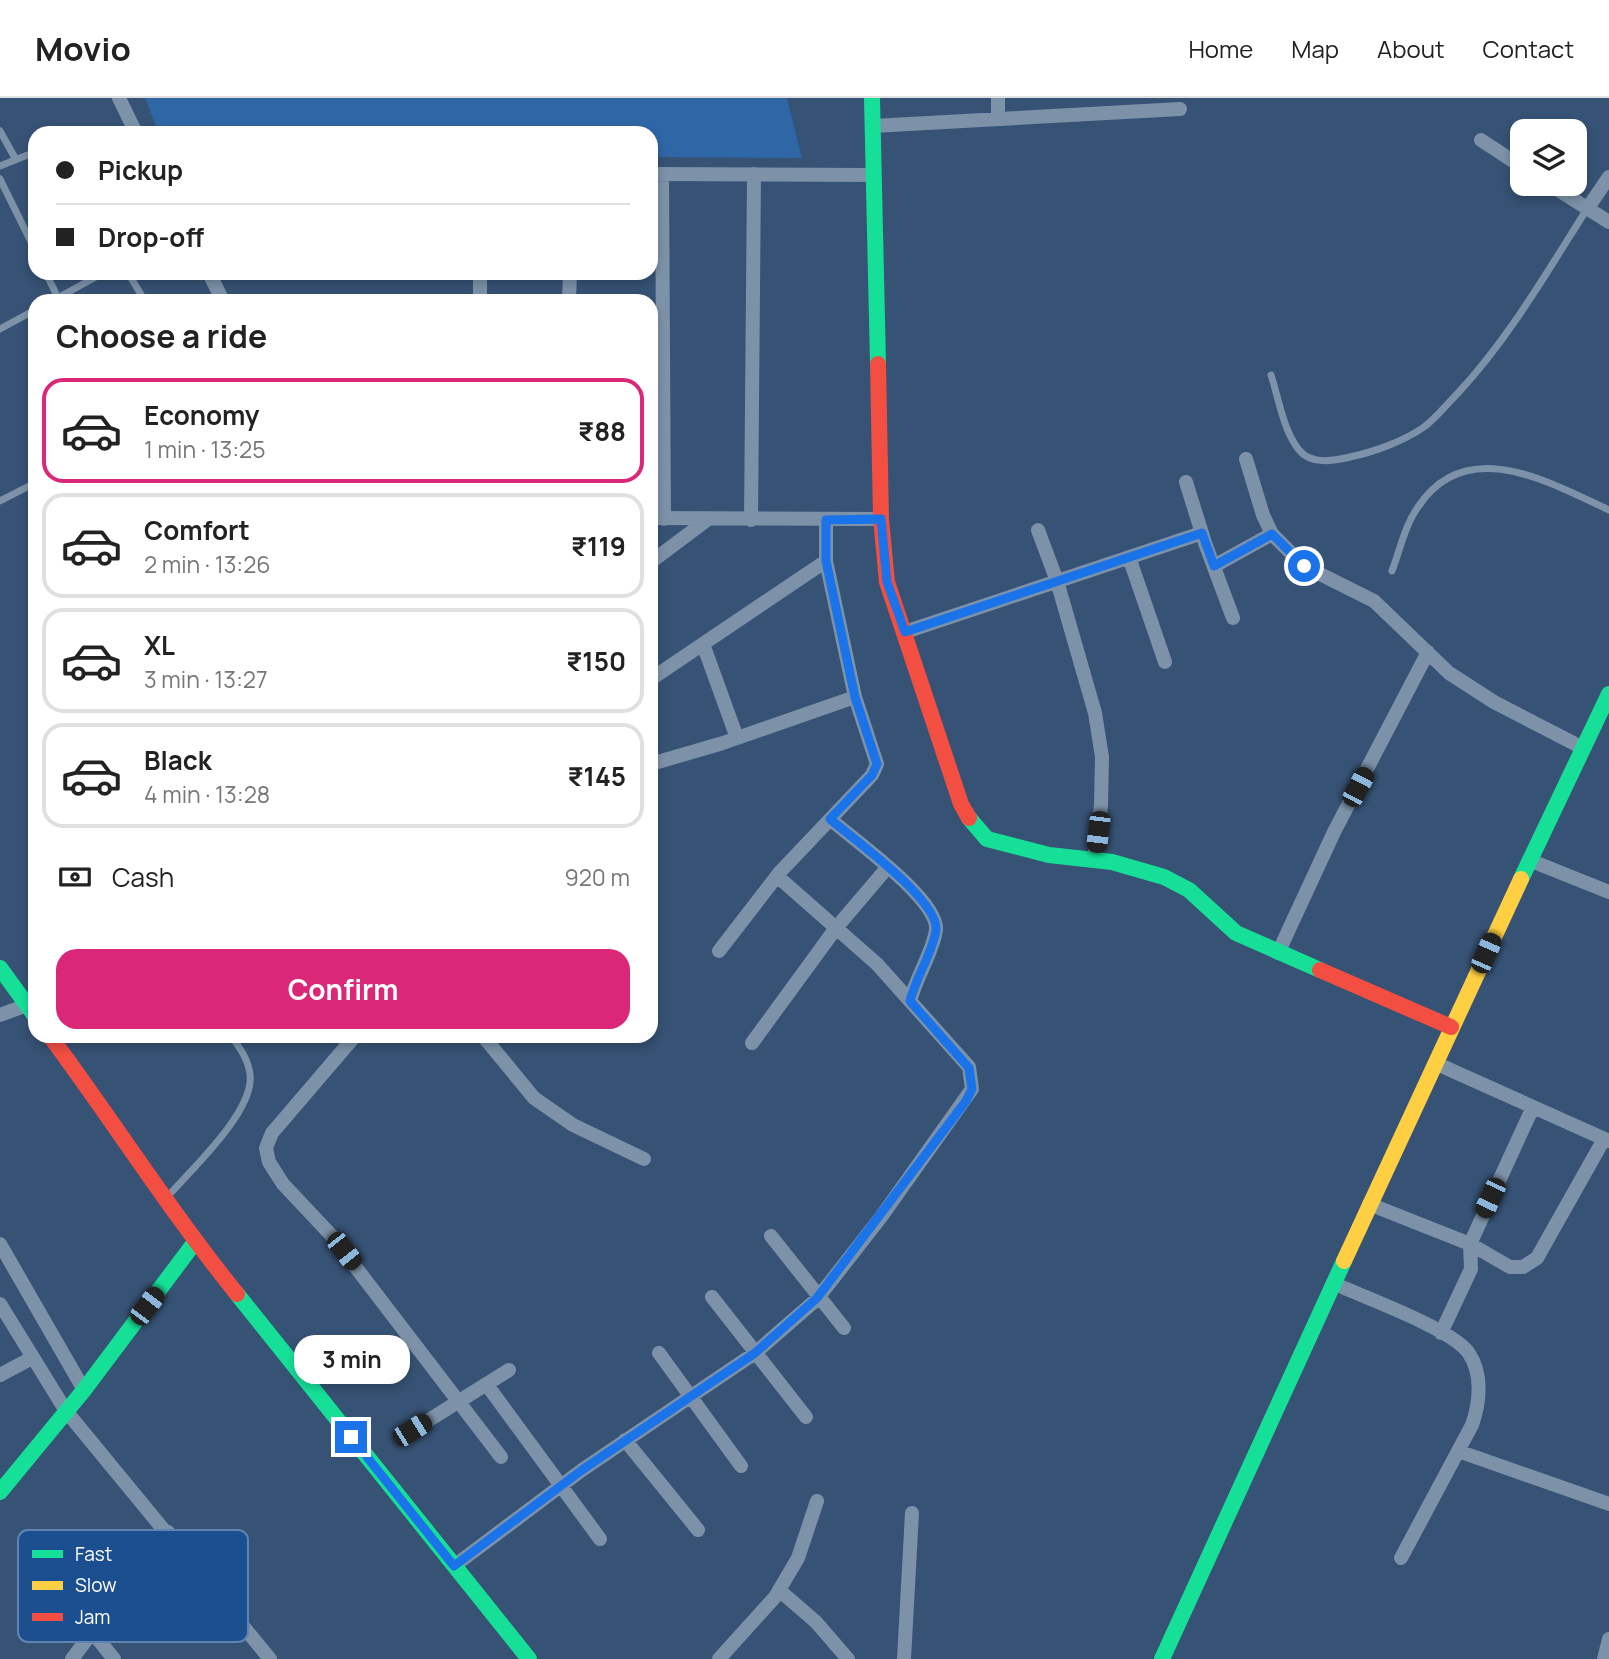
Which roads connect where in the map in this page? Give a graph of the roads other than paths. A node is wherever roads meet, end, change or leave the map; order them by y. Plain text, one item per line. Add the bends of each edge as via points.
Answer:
1 (119, 98) edge
2 (872, 98) edge
3 (998, 98) edge
4 (1092, 98) edge
5 (1180, 109) dead end
6 (1093, 114) junction
7 (998, 119) junction
8 (132, 126) edge
9 (873, 126) junction
10 (0, 131) edge
11 (1481, 140) dead end
12 (28, 154) edge
13 (15, 158) junction
14 (1510, 159) edge
15 (0, 166) edge
16 (658, 174) edge
17 (754, 174) junction
18 (873, 175) junction
19 (1609, 177) edge
20 (0, 179) edge
21 (1567, 196) edge
22 (1587, 209) junction
23 (1609, 222) edge
24 (28, 236) edge
25 (90, 280) edge
26 (64, 294) edge
27 (28, 314) edge
28 (0, 329) edge
29 (1271, 374) dead end
30 (1247, 459) dead end
31 (1186, 482) dead end
32 (28, 487) edge
33 (0, 501) edge
34 (1609, 510) edge
35 (658, 519) edge
36 (881, 519) junction
37 (706, 520) junction
38 (751, 520) junction
39 (826, 520) junction
40 (1038, 530) dead end
41 (1202, 533) junction
42 (1272, 534) junction
43 (658, 557) edge
44 (1129, 557) junction
45 (826, 561) junction
46 (1214, 566) junction
47 (1392, 571) dead end
48 (1057, 581) junction
49 (1233, 618) dead end
50 (905, 632) junction
51 (703, 644) junction
52 (1428, 652) junction
53 (1165, 662) dead end
54 (658, 675) edge
55 (1609, 694) edge
56 (855, 697) junction
57 (737, 738) junction
58 (1583, 748) junction
59 (658, 762) edge
60 (830, 819) junction
61 (1094, 860) junction
62 (1529, 860) junction
63 (887, 868) junction
64 (777, 876) junction
65 (1609, 892) edge
66 (836, 928) junction
67 (719, 951) dead end
68 (1278, 953) junction
69 (0, 968) edge
70 (910, 1001) junction
71 (28, 1006) edge
72 (28, 1010) edge
73 (0, 1015) edge
74 (1451, 1027) junction
75 (752, 1042) dead end
76 (55, 1043) edge
77 (236, 1043) edge
78 (349, 1043) edge
79 (489, 1043) edge
80 (1435, 1063) junction
81 (1533, 1107) junction
82 (1607, 1140) edge
83 (644, 1159) dead end
84 (166, 1199) junction
85 (1369, 1204) junction
86 (771, 1236) dead end
87 (195, 1242) junction
88 (0, 1244) edge
89 (1469, 1244) junction
90 (1333, 1283) junction
91 (712, 1297) dead end
92 (817, 1298) junction
93 (0, 1304) edge
94 (844, 1328) dead end
95 (1441, 1333) junction
96 (659, 1353) dead end
97 (755, 1353) junction
98 (32, 1358) junction
99 (509, 1370) dead end
100 (0, 1375) edge
101 (487, 1385) junction
102 (84, 1390) junction
103 (691, 1395) junction
104 (457, 1402) junction
105 (66, 1411) junction
106 (806, 1417) dead end
107 (412, 1430) dead end
108 (625, 1440) junction
109 (1458, 1451) junction
110 (501, 1457) dead end
111 (741, 1466) dead end
112 (3, 1481) edge
113 (562, 1487) junction
114 (817, 1501) dead end
115 (1609, 1504) edge
116 (912, 1513) dead end
117 (166, 1530) edge
118 (698, 1530) dead end
119 (600, 1539) dead end
120 (1401, 1558) dead end
121 (454, 1566) junction
122 (779, 1590) junction
123 (248, 1632) edge
124 (1609, 1639) edge
125 (86, 1642) edge
126 (100, 1642) edge
127 (727, 1656) edge
128 (72, 1659) edge
129 (114, 1659) edge
130 (270, 1659) edge
131 (529, 1659) edge
132 (848, 1659) edge
133 (904, 1659) edge
134 (1162, 1659) edge
135 (1604, 1659) edge

1 - 8 street
2 - 9 main road
3 - 7 street
4 - 6 street
5 - 6 street
6 - 7 street
7 - 9 street
9 - 18 main road
10 - 13 lane
11 - 14 street
12 - 13 lane
13 - 15 lane
16 - 17 street
17 - 18 street
17 - 38 street
18 - 36 main road
19 - 22 street
20 - 24 lane
21 - 22 street
22 - 23 street
22 - 29 lane via 1479,369 1424,426 1406,437 1361,455 1322,461 1312,458 1299,449 1288,428
25 - 26 lane
27 - 28 lane
30 - 42 street
31 - 41 street
32 - 33 lane
34 - 47 lane via 1513,470 1456,471 1437,483 1417,508
35 - 37 street
36 - 39 street
36 - 50 main road via 887,582
37 - 38 street
37 - 43 street
38 - 39 street
39 - 45 street
40 - 48 street
41 - 44 street
41 - 46 street
42 - 46 street
42 - 52 street via 1304,566 1374,601
44 - 48 street
44 - 53 street
45 - 51 street
45 - 56 street
46 - 49 street
48 - 50 street
48 - 61 street via 1095,713 1102,757
50 - 61 main road via 961,804 974,827 987,839 1009,847
51 - 54 street
51 - 57 street
52 - 58 street via 1449,673 1494,702
52 - 68 street via 1334,832
55 - 58 main road
56 - 57 street
56 - 60 street via 877,764
57 - 59 street
58 - 62 main road
60 - 63 street
60 - 64 street
61 - 68 main road via 1164,877 1189,890 1228,927
62 - 65 street
62 - 74 main road
63 - 66 street
63 - 70 street via 918,895 936,922
64 - 66 street
64 - 67 street
66 - 70 street
66 - 75 street
68 - 74 main road
69 - 71 main road
70 - 92 street via 969,1068 972,1089
72 - 73 street
74 - 80 main road
76 - 84 main road
77 - 84 lane via 245,1055 250,1077 248,1098
78 - 104 street via 272,1133 269,1162
79 - 83 street via 534,1098 573,1125
80 - 81 street
80 - 85 main road
81 - 82 street
81 - 89 street
82 - 89 street via 1537,1258 1523,1267 1510,1267
84 - 87 main road
85 - 89 street
85 - 90 main road
86 - 92 street
87 - 102 main road
87 - 121 main road
88 - 102 street
89 - 95 street via 1471,1269
90 - 95 street
90 - 134 main road
91 - 97 street
92 - 94 street
92 - 97 street
93 - 98 street
95 - 109 street via 1467,1351 1477,1369 1478,1409
96 - 103 street
97 - 103 street
97 - 106 street
98 - 100 street
98 - 105 street
99 - 101 street
101 - 104 street
101 - 113 street
102 - 105 main road
103 - 108 street
103 - 111 street
104 - 107 street
104 - 110 street
105 - 112 main road
105 - 117 street
108 - 113 street
108 - 118 street
109 - 115 street
109 - 120 street
113 - 119 street
113 - 121 street
114 - 122 street via 798,1558
116 - 133 street
121 - 131 main road
122 - 127 street
122 - 132 street via 816,1622
123 - 130 street
124 - 135 street
125 - 128 street
126 - 129 street

